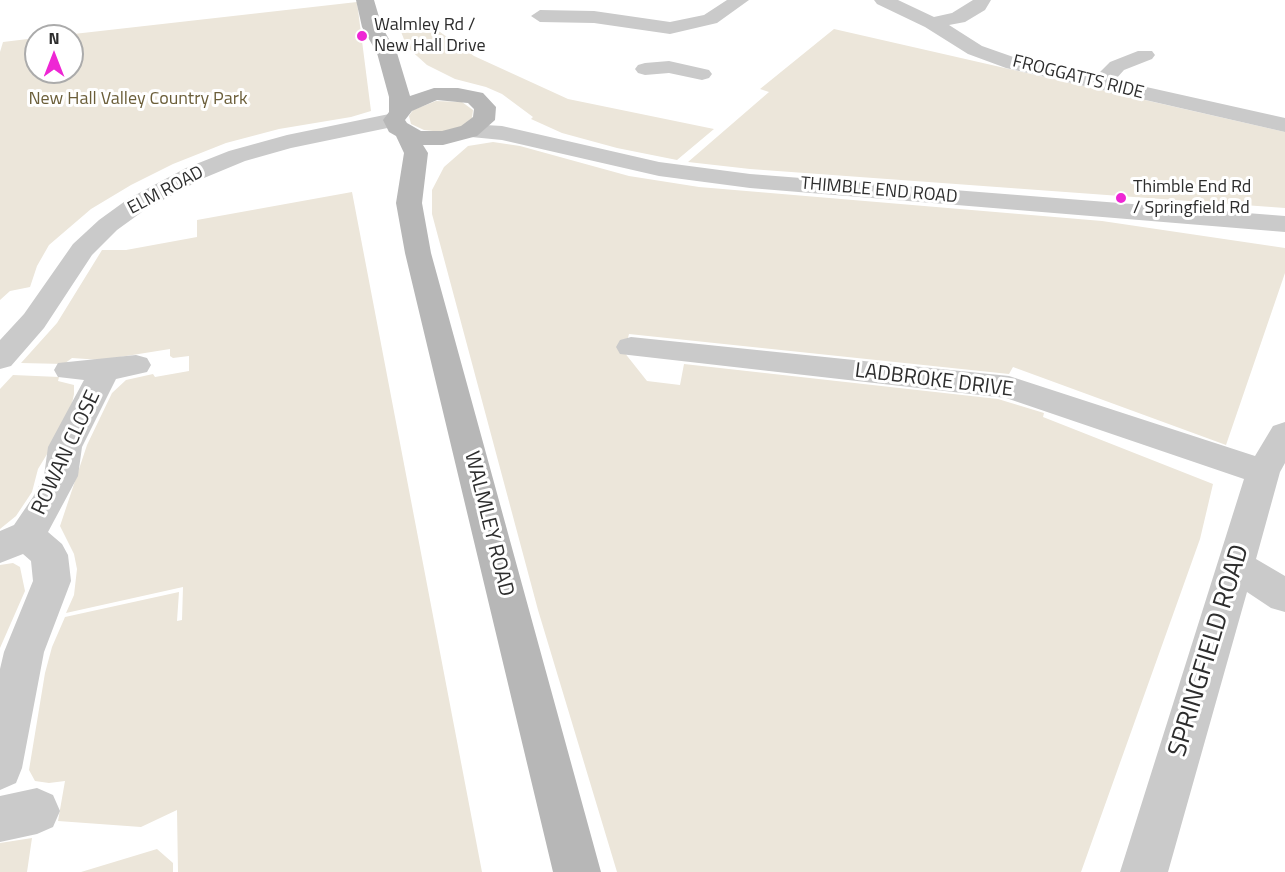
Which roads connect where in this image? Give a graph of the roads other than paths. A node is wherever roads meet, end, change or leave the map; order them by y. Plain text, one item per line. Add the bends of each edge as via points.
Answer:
1 (365, 0) edge
2 (740, 0) edge
3 (883, 0) edge
4 (982, 0) edge
5 (535, 18) dead end
6 (932, 23) junction
7 (670, 28) junction
8 (387, 53) junction
9 (1146, 54) dead end
10 (669, 67) junction
11 (645, 69) dead end
12 (702, 74) dead end
13 (1098, 85) junction
14 (451, 94) junction
15 (480, 101) junction
16 (400, 122) junction
17 (1285, 125) edge
18 (463, 133) junction
19 (561, 145) junction
20 (412, 174) junction
21 (1199, 219) junction
22 (1285, 224) edge
23 (1285, 237) edge
24 (631, 347) dead end
25 (0, 359) edge
26 (69, 370) dead end
27 (1285, 434) edge
28 (1263, 472) junction
29 (14, 542) edge
30 (1235, 565) junction
31 (1285, 596) edge
32 (0, 768) edge
33 (577, 872) edge
34 (1144, 872) edge

1 - 8 main road, WALMLEY ROAD via 372,27
2 - 7 street via 710,19
3 - 6 street, FROGGATTS RIDE
4 - 6 street via 958,18
5 - 7 street via 594,16
6 - 13 street, FROGGATTS RIDE via 975,50 1013,64
7 - 10 street via 666,56
8 - 14 main road
8 - 16 main road, WALMLEY ROAD via 400,97
9 - 13 street via 1117,66
10 - 11 street
10 - 12 street
13 - 17 street, FROGGATTS RIDE
14 - 15 main road
14 - 16 main road via 422,97
15 - 18 main road via 486,113 484,120
15 - 19 street, THIMBLE END ROAD
16 - 18 main road via 430,139
16 - 20 main road, WALMLEY ROAD via 416,153
16 - 25 street, ELM ROAD via 287,142 237,156 137,204 82,250 34,321
18 - 19 street, THIMBLE END ROAD via 502,133
18 - 20 main road
19 - 21 street, THIMBLE END ROAD via 659,169 750,181
20 - 33 main road, WALMLEY ROAD via 409,203 418,253
21 - 22 street, THIMBLE END ROAD
21 - 23 street, THIMBLE END ROAD
24 - 28 street, LADBROKE DRIVE via 663,364 1009,387
26 - 29 street, ROWAN CLOSE via 121,368 65,447 61,476
27 - 28 street, SPRINGFIELD ROAD
28 - 30 street, SPRINGFIELD ROAD
29 - 32 street, ROWAN CLOSE via 49,555 52,581 24,652
30 - 31 street
30 - 34 street, SPRINGFIELD ROAD

